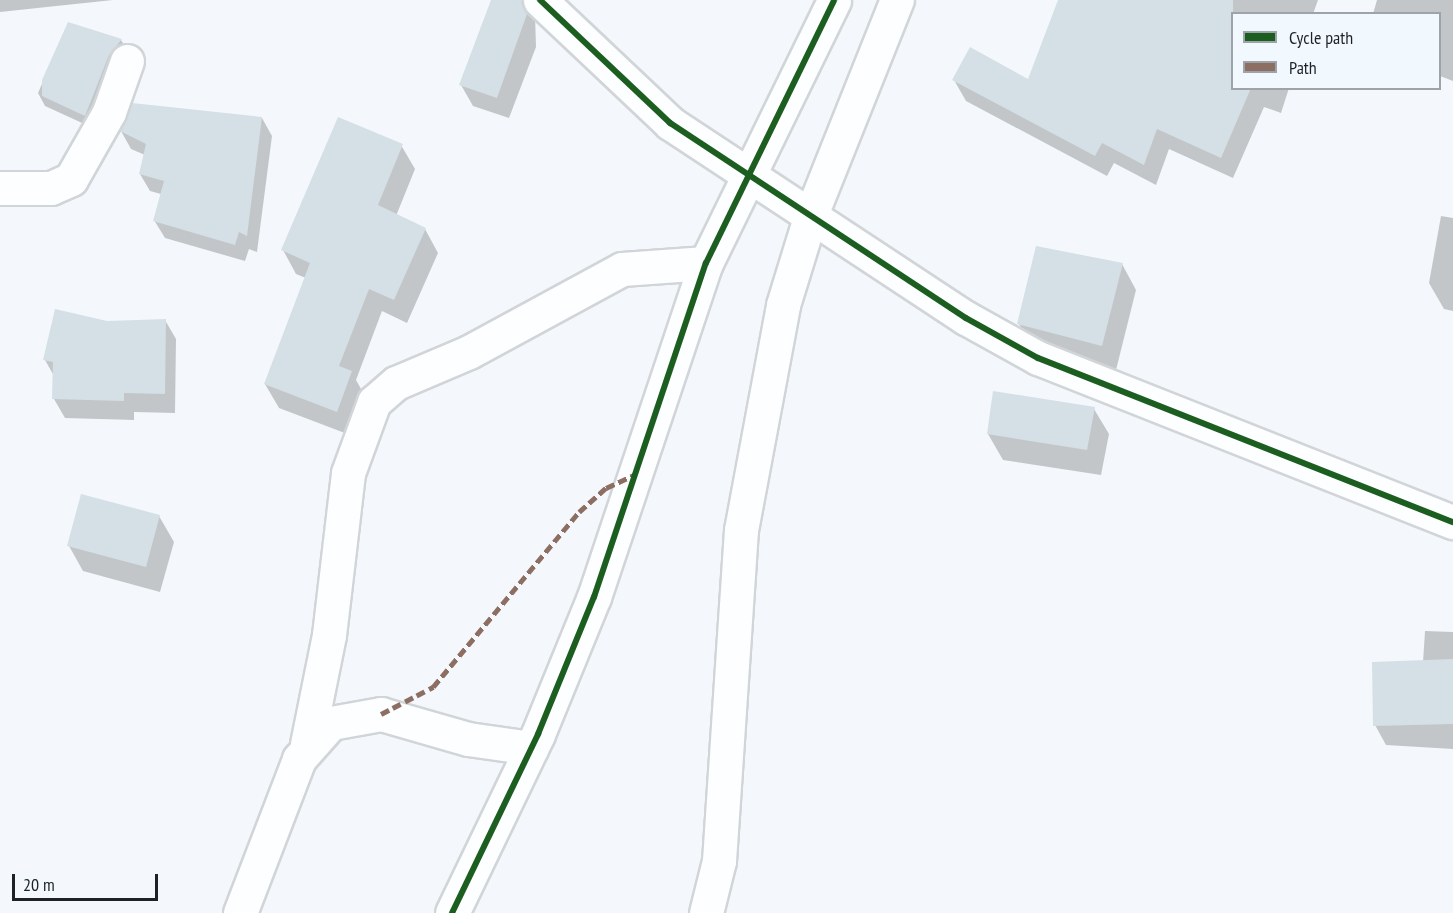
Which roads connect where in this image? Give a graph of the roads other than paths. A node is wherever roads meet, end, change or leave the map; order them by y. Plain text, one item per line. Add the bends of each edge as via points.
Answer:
1 (540, 0) edge
2 (834, 0) edge
3 (897, 0) edge
4 (128, 61) dead end
5 (747, 178) junction
6 (0, 188) edge
7 (810, 217) junction
8 (706, 263) junction
9 (1453, 522) edge
10 (307, 744) junction
11 (531, 748) junction
12 (240, 913) edge
13 (452, 913) edge
14 (706, 913) edge

1 - 5 street via 638,98
2 - 5 street
3 - 7 street
4 - 6 street via 104,122 70,179 51,188
5 - 7 street
5 - 8 street
7 - 9 street via 1038,358
7 - 14 street via 783,305 741,530 719,861
8 - 10 street via 622,269 469,352 396,382 379,396 348,473 329,635
8 - 11 street via 594,597
10 - 11 street via 331,723 381,714 468,739
10 - 12 street
11 - 13 street

